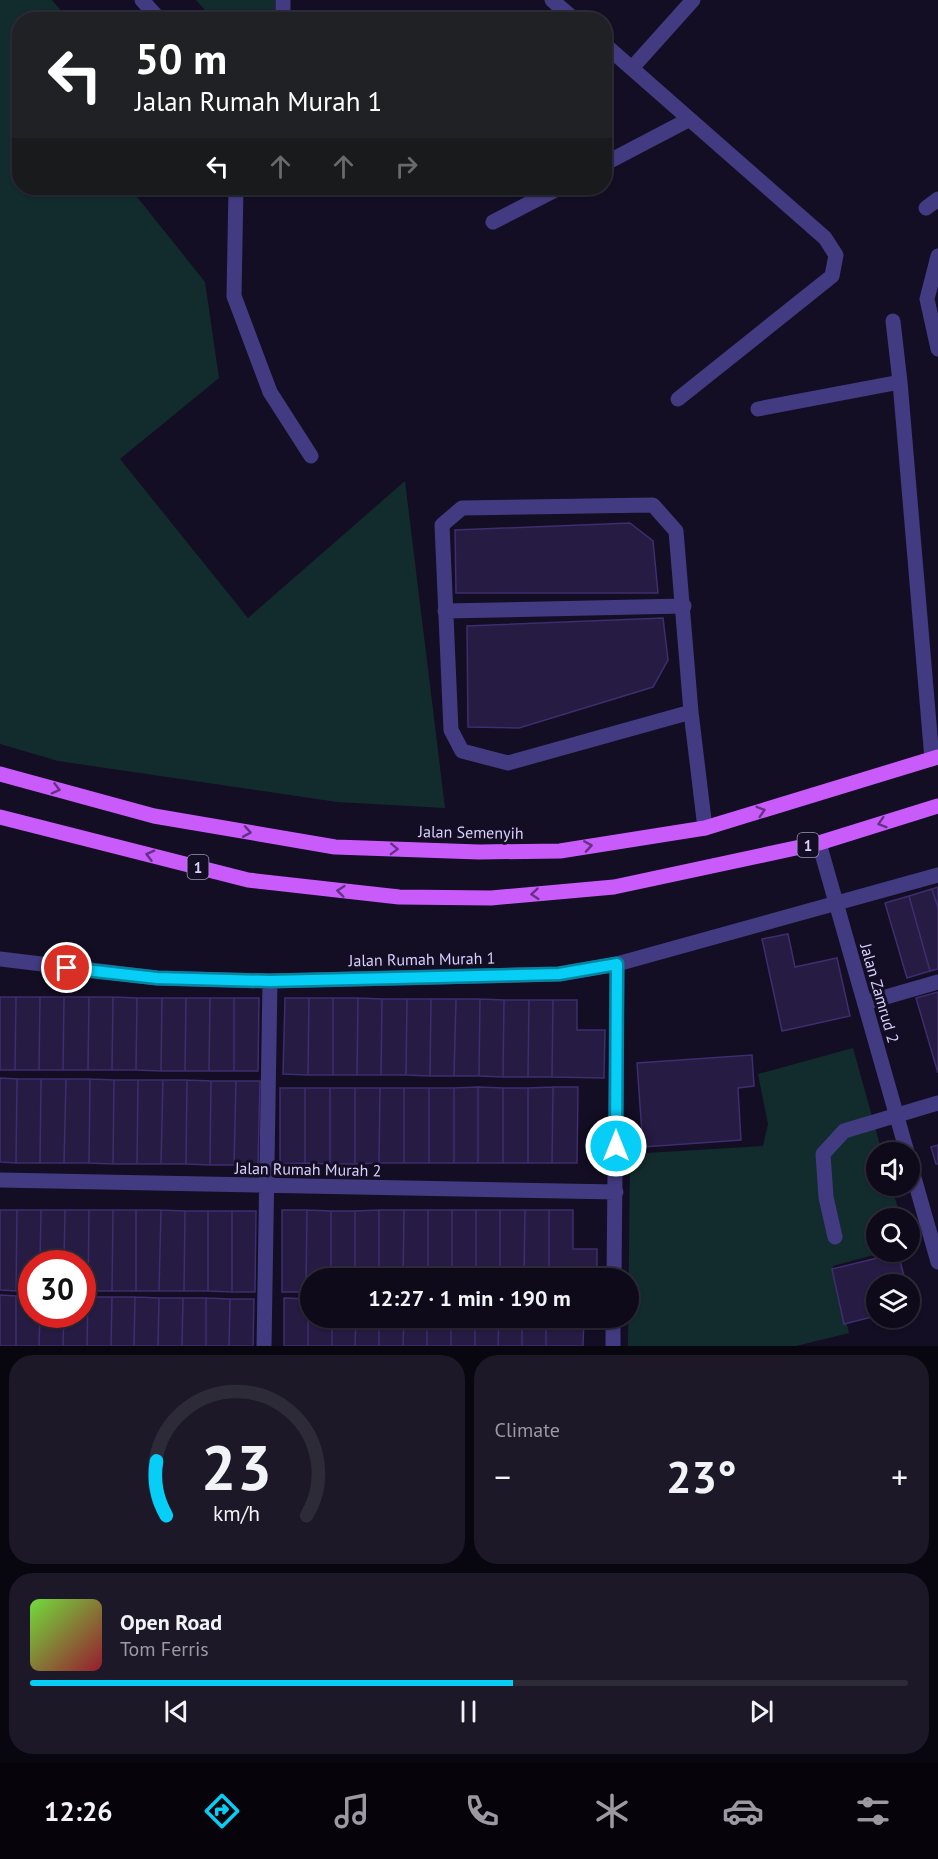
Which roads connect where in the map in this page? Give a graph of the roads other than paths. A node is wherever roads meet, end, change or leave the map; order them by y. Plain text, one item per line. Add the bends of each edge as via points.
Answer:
1 (142, 0) edge
2 (552, 0) edge
3 (693, 0) edge
4 (152, 12) edge
5 (566, 12) edge
6 (612, 51) edge
7 (632, 68) junction
8 (688, 120) junction
9 (612, 160) edge
10 (236, 195) edge
11 (545, 195) edge
12 (493, 222) dead end
13 (938, 256) edge
14 (893, 321) dead end
15 (938, 349) edge
16 (900, 382) junction
17 (678, 399) dead end
18 (758, 409) dead end
19 (311, 456) dead end
20 (684, 606) junction
21 (445, 611) junction
22 (691, 712) junction
23 (935, 758) edge
24 (0, 774) edge
25 (938, 806) edge
26 (0, 817) edge
27 (705, 828) junction
28 (819, 843) junction
29 (938, 875) edge
30 (836, 904) junction
31 (0, 959) edge
32 (617, 964) junction
33 (270, 981) junction
34 (938, 982) edge
35 (864, 1003) junction
36 (938, 1103) edge
37 (896, 1115) junction
38 (904, 1142) edge
39 (0, 1180) edge
40 (266, 1186) junction
41 (616, 1192) junction
42 (919, 1196) edge
43 (835, 1237) dead end
44 (938, 1262) edge
45 (614, 1268) edge
46 (613, 1328) edge
47 (264, 1346) edge
48 (613, 1346) edge

1 - 4 street
2 - 5 street
3 - 7 street
6 - 7 street
7 - 8 street
8 - 9 street
8 - 17 street via 825,238 836,255 832,276
10 - 19 street via 234,296 270,392
11 - 12 street
13 - 15 street via 927,299
14 - 16 street
16 - 18 street
16 - 23 street
20 - 21 street
20 - 21 street via 676,531 653,506 462,508 442,525
20 - 22 street
21 - 22 street via 451,730 462,751 508,763
22 - 27 street
27 -> 23 main road, Jalan Semenyih
24 -> 27 main road, Jalan Semenyih via 154,816 335,846 560,851
25 -> 28 main road, 1
28 -> 26 main road, 1 via 614,887 491,898 399,897 248,880
28 - 30 street, Jalan Zamrud 2
29 - 30 street, Jalan Rumah Murah 1
30 - 32 street, Jalan Rumah Murah 1
30 - 35 street, Jalan Zamrud 2
31 - 33 street, Jalan Rumah Murah 1 via 157,978
32 - 33 street, Jalan Rumah Murah 1 via 559,974
32 - 41 street
33 - 40 street
34 - 35 street
35 - 37 street, Jalan Zamrud 2
36 - 37 street
37 - 38 street, Jalan Zamrud 2
37 - 43 street via 844,1131 823,1154 826,1197
39 - 40 street, Jalan Rumah Murah 2
40 - 41 street, Jalan Rumah Murah 2
40 - 47 street
41 - 45 street
42 - 44 street
46 - 48 street

